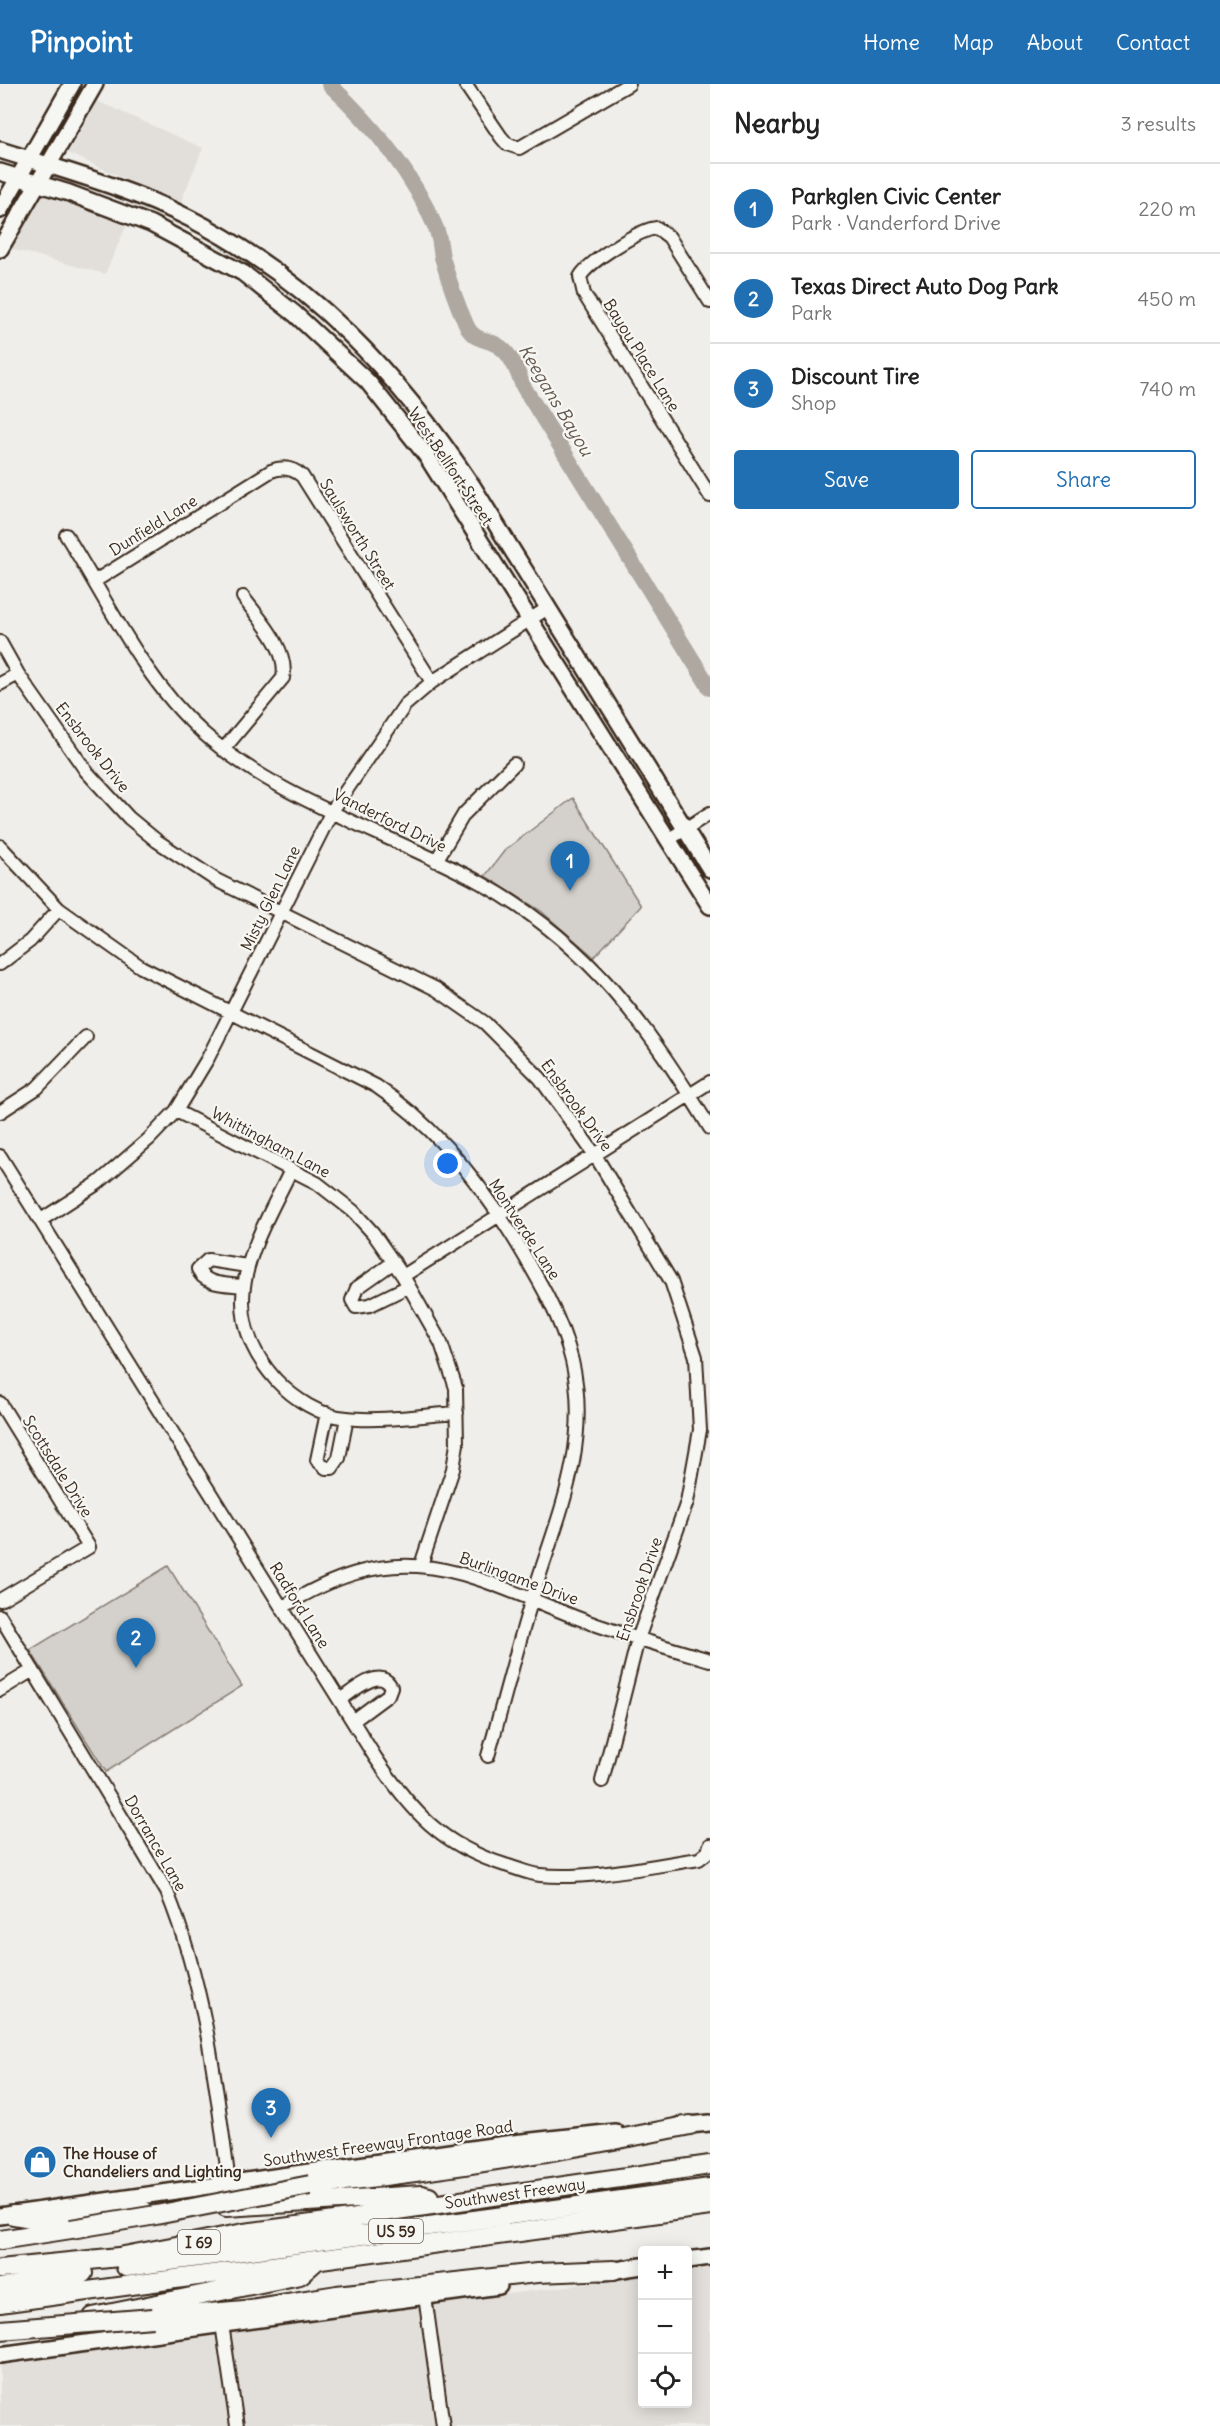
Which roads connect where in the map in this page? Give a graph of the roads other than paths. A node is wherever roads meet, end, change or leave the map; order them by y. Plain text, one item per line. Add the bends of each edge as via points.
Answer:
1 (72, 84) edge
2 (95, 84) edge
3 (465, 84) edge
4 (629, 84) edge
5 (614, 88) edge
6 (0, 150) edge
7 (30, 160) junction
8 (48, 165) junction
9 (0, 171) edge
10 (19, 178) junction
11 (37, 183) junction
12 (0, 210) edge
13 (0, 249) edge
14 (710, 302) edge
15 (349, 333) junction
16 (334, 348) junction
17 (411, 399) junction
18 (394, 413) junction
19 (710, 496) edge
20 (228, 498) joint
21 (66, 535) dead end
22 (95, 581) junction
23 (243, 597) dead end
24 (548, 608) junction
25 (531, 619) junction
26 (0, 642) edge
27 (18, 674) junction
28 (432, 682) junction
29 (0, 684) edge
30 (223, 750) junction
31 (514, 764) dead end
32 (332, 811) junction
33 (710, 813) edge
34 (685, 829) junction
35 (668, 840) junction
36 (0, 846) edge
37 (436, 861) junction
38 (710, 869) edge
39 (710, 906) edge
40 (59, 909) junction
41 (282, 911) junction
42 (0, 964) edge
43 (231, 1014) junction
44 (86, 1037) dead end
45 (710, 1082) edge
46 (690, 1095) junction
47 (176, 1111) junction
48 (0, 1112) edge
49 (710, 1128) edge
50 (0, 1155) edge
51 (595, 1155) junction
52 (291, 1170) junction
53 (500, 1215) junction
54 (40, 1220) junction
55 (394, 1262) junction
56 (247, 1266) junction
57 (406, 1281) junction
58 (242, 1286) junction
59 (0, 1402) edge
60 (327, 1413) junction
61 (457, 1413) junction
62 (347, 1419) junction
63 (421, 1565) junction
64 (532, 1599) junction
65 (0, 1600) edge
66 (283, 1607) junction
67 (0, 1616) edge
68 (638, 1639) junction
69 (710, 1660) edge
70 (33, 1670) junction
71 (0, 1690) edge
72 (340, 1700) junction
73 (353, 1722) junction
74 (488, 1756) dead end
75 (602, 1781) dead end
76 (710, 1845) edge
77 (710, 2123) edge
78 (690, 2125) junction
79 (710, 2165) edge
80 (229, 2183) junction
81 (710, 2188) edge
82 (454, 2202) junction
83 (710, 2206) edge
84 (6, 2215) edge
85 (0, 2240) edge
86 (710, 2257) edge
87 (692, 2259) edge
88 (317, 2260) junction
89 (638, 2267) edge
90 (0, 2269) edge
91 (614, 2270) junction
92 (82, 2273) junction
93 (0, 2281) edge
94 (0, 2288) edge
95 (425, 2296) junction
96 (0, 2303) edge
97 (222, 2324) junction
98 (0, 2330) edge
99 (0, 2336) edge
100 (0, 2355) edge
101 (237, 2426) edge
102 (443, 2426) edge

1 - 7 main road
2 - 8 main road
3 - 5 street via 507,144 519,148
4 - 5 street
6 - 7 main road, West Bellfort Street
7 - 8 main road, West Bellfort Street
7 - 10 main road
8 - 11 main road
8 - 15 main road, West Bellfort Street via 189,218 268,265
9 - 10 main road, West Bellfort Street
10 - 11 main road, West Bellfort Street
10 - 12 main road
11 - 13 main road
11 - 16 main road, West Bellfort Street via 151,224 220,260 254,282
14 - 19 street, Bayou Place Lane via 669,237 657,228 644,231 589,265 580,277 584,294
15 - 16 main road
15 - 17 main road, West Bellfort Street
16 - 18 main road, West Bellfort Street
17 - 18 main road
17 - 24 main road, West Bellfort Street via 473,487
18 - 25 main road, West Bellfort Street via 426,455
20 - 22 street, Dunfield Lane
20 - 28 street, Saulsworth Street via 277,469 298,472
21 - 22 street, Vanderford Drive
22 - 30 street, Vanderford Drive via 169,696
23 - 30 street via 282,656 285,668 283,678
24 - 25 street, Misty Glen Lane
24 - 34 main road, West Bellfort Street
25 - 28 street, Misty Glen Lane
25 - 35 main road, West Bellfort Street
26 - 27 street, Ensbrook Drive
27 - 29 street
27 - 41 street, Ensbrook Drive via 86,771 129,818 216,880
28 - 32 street, Misty Glen Lane via 405,705 385,730
30 - 32 street, Vanderford Drive
31 - 37 street via 464,814
32 - 37 street, Vanderford Drive
32 - 41 street, Misty Glen Lane
33 - 34 street
34 - 35 street
34 - 38 main road, West Bellfort Street
35 - 39 main road, West Bellfort Street
36 - 40 street, Montverde Lane
37 - 46 street, Vanderford Drive via 537,918 597,969 641,1022
40 - 42 street via 30,941
40 - 43 street, Montverde Lane via 141,967
41 - 43 street, Misty Glen Lane
41 - 51 street, Ensbrook Drive via 436,989 485,1023 540,1078
43 - 47 street, Misty Glen Lane
43 - 53 street, Montverde Lane via 376,1086 400,1102 441,1138
44 - 48 street via 37,1088
45 - 46 street
46 - 49 street, Vanderford Drive
46 - 51 street
47 - 52 street, Whittingham Lane
47 - 54 street, Misty Glen Lane via 98,1183
50 - 54 street, Radford Lane
51 - 53 street
51 - 68 street, Ensbrook Drive via 672,1281 696,1358 700,1430 687,1502
52 - 55 street, Whittingham Lane via 317,1183 353,1211
52 - 56 street
53 - 57 street
53 - 64 street, Montverde Lane via 553,1308 572,1362 579,1436 569,1487
54 - 66 street, Radford Lane
55 - 57 street, Whittingham Lane
55 - 57 street via 357,1288 352,1295 356,1307 370,1305
56 - 58 street
56 - 58 street via 208,1260 198,1269 206,1280
57 - 61 street, Whittingham Lane via 441,1343 456,1388
58 - 60 street via 245,1327 268,1371 287,1392
59 - 65 street, Scottsdale Drive via 89,1546
60 - 62 street
60 - 62 street via 317,1452 317,1460 326,1468 332,1468 339,1458
61 - 62 street
61 - 63 street, Whittingham Lane via 453,1469
63 - 64 street, Burlingame Drive via 476,1576
63 - 66 street, Burlingame Drive via 354,1573 312,1588
64 - 68 street, Burlingame Drive
64 - 74 street, Montverde Lane
66 - 72 street, Radford Lane
67 - 70 street, Dorrance Lane
68 - 69 street, Burlingame Drive
68 - 75 street, Ensbrook Drive
70 - 71 street
70 - 80 street, Dorrance Lane via 167,1892 182,1929 207,2022
72 - 73 street, Radford Lane
72 - 73 street via 372,1680 384,1679 389,1683 388,1695
73 - 76 street, Radford Lane via 400,1796 431,1827 475,1856 539,1875 595,1873 699,1859
77 - 78 main road, Southwest Freeway Frontage Road
78 - 80 main road, Southwest Freeway Frontage Road via 513,2143
78 - 85 highway, bridge via 549,2154 310,2186
79 - 82 highway, Southwest Freeway / I 69
80 - 84 main road, Southwest Freeway Frontage Road
81 - 92 highway, US 59
82 - 84 highway via 421,2195 30,2218
82 - 90 highway, Southwest Freeway / I 69 via 244,2233 119,2257
83 - 88 highway, I 69
86 - 87 main road
88 - 96 highway, I 69
88 - 99 highway via 300,2275
89 - 91 main road
91 - 95 main road
91 - 98 highway, bridge via 537,2273 337,2295 244,2310
92 - 93 highway
92 - 94 highway via 77,2277
95 - 97 main road
95 - 102 street
97 - 100 main road
97 - 101 street

